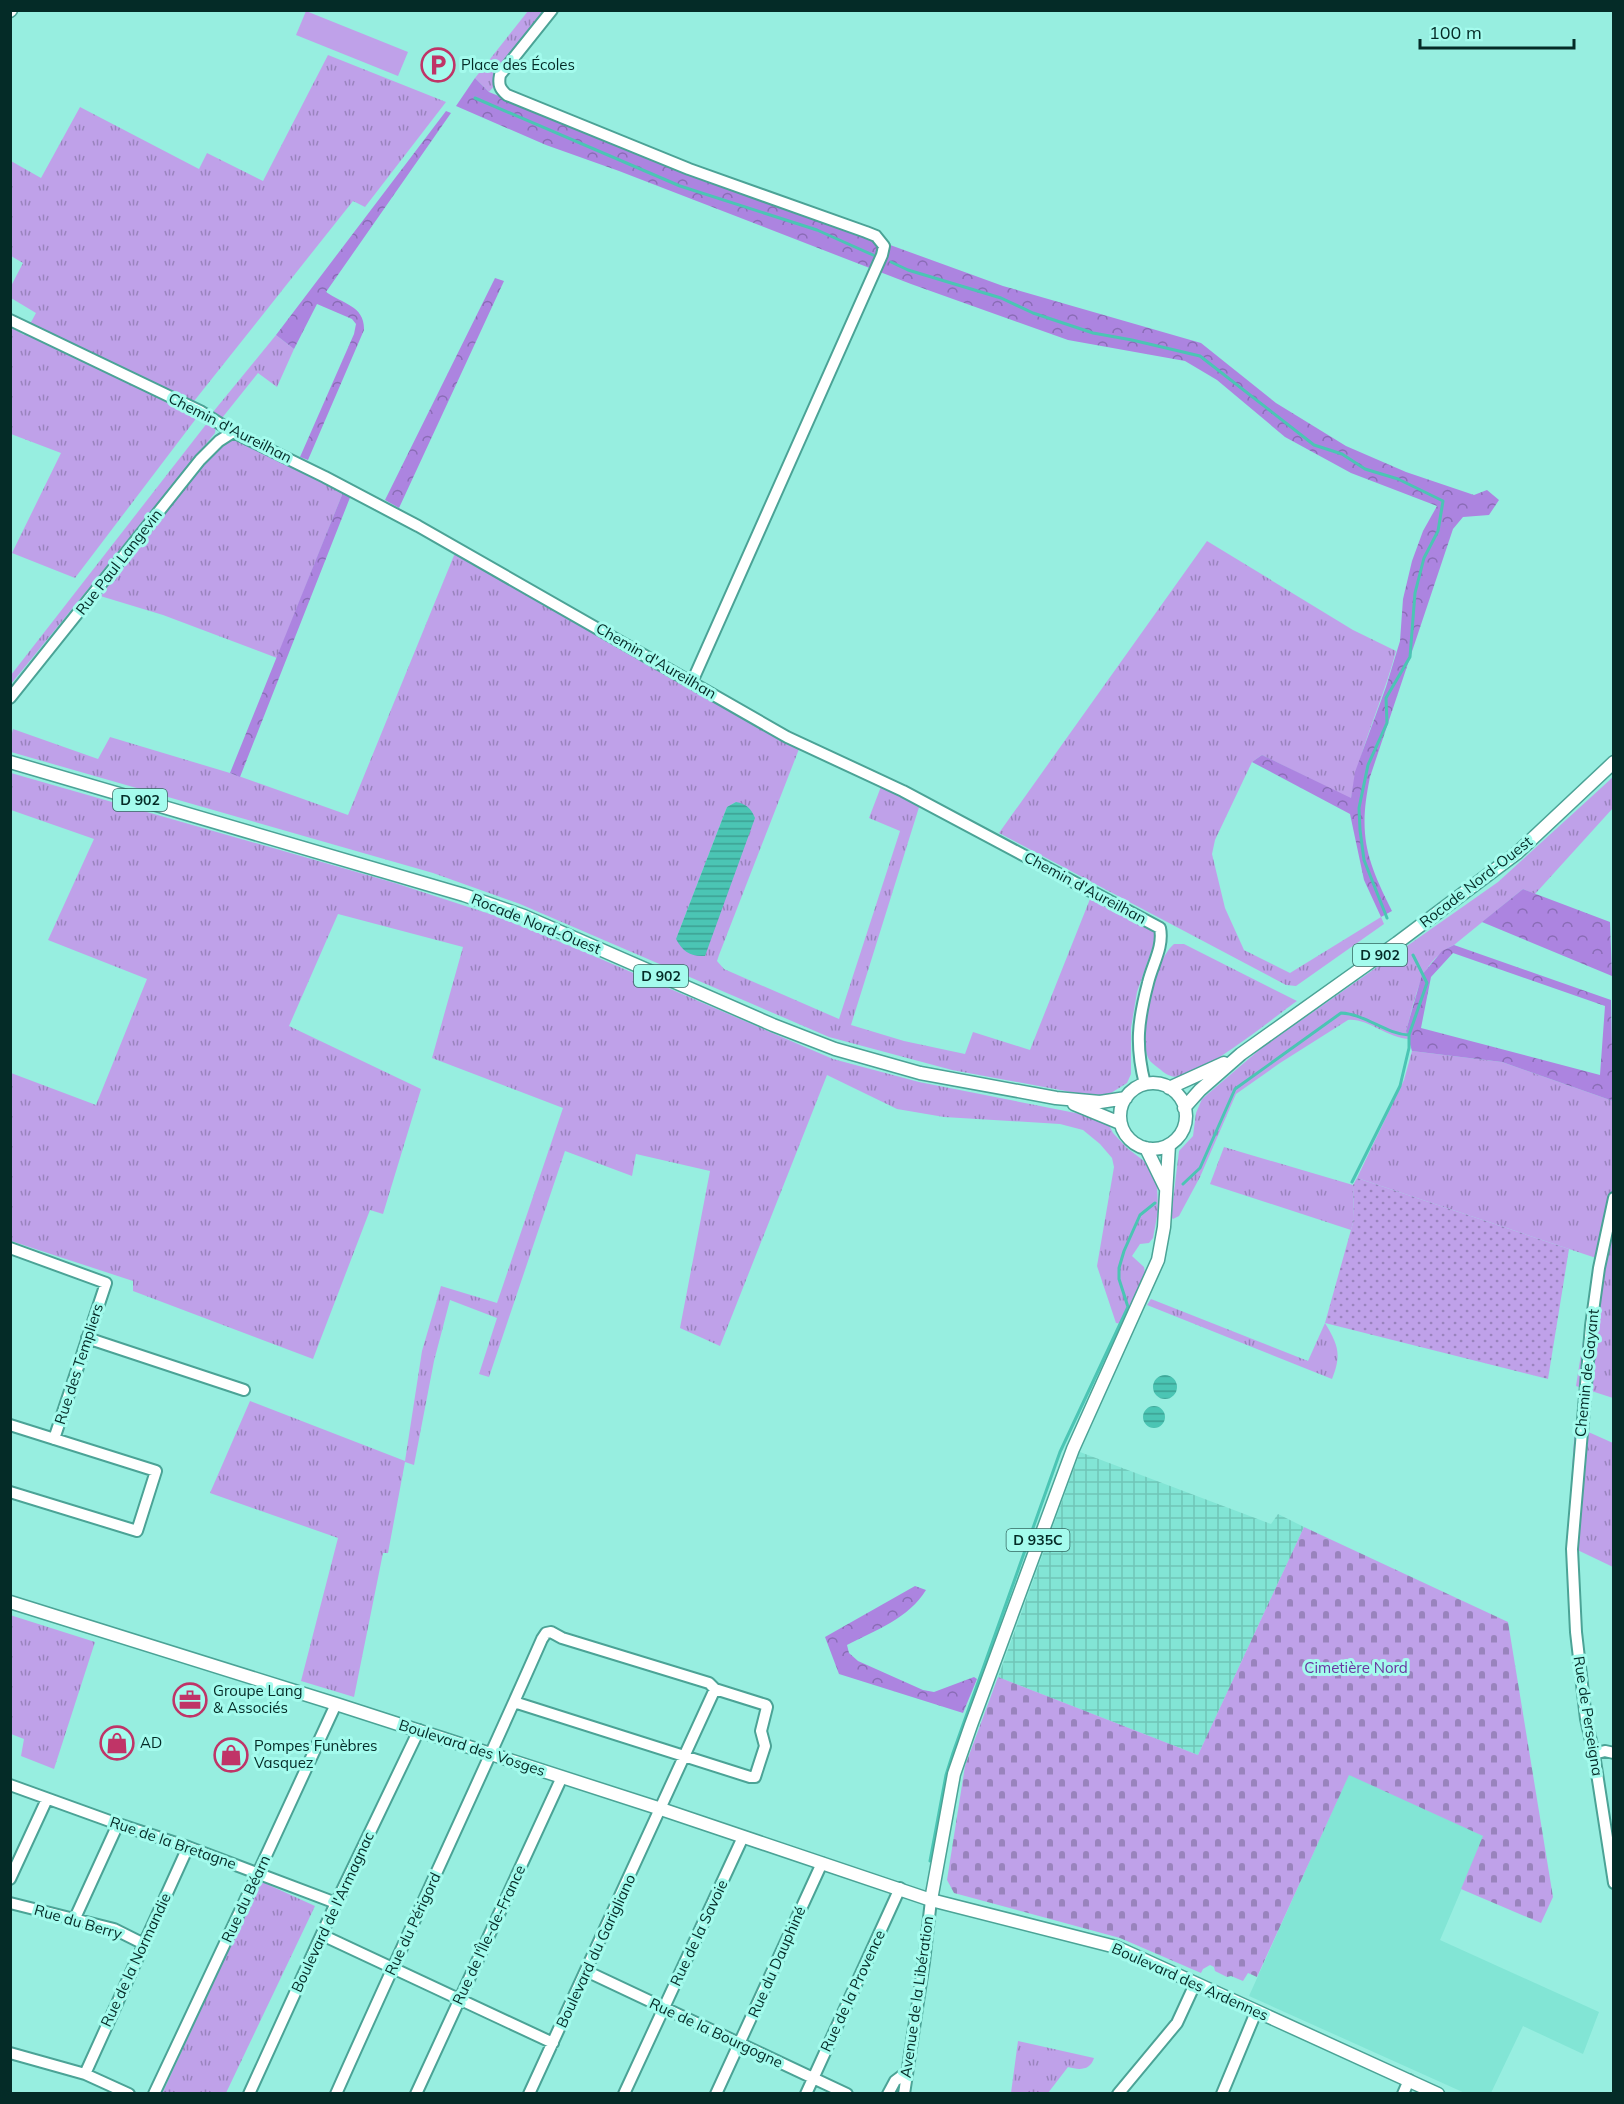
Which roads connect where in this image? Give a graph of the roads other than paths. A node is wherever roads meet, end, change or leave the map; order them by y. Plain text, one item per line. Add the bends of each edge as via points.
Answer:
1 (552, 10) edge
2 (10, 320) edge
3 (233, 432) junction
4 (692, 682) junction
5 (10, 698) edge
6 (10, 762) edge
7 (1614, 762) edge
8 (1241, 1054) junction
9 (1145, 1084) junction
10 (1169, 1088) junction
11 (1056, 1098) junction
12 (1126, 1098) junction
13 (1184, 1108) junction
14 (1120, 1124) junction
15 (1169, 1145) junction
16 (1146, 1148) junction
17 (1165, 1188) junction
18 (1614, 1198) edge
19 (10, 1248) edge
20 (87, 1338) junction
21 (244, 1390) dead end
22 (10, 1425) edge
23 (54, 1438) junction
24 (10, 1492) edge
25 (1572, 1549) joint
26 (10, 1602) edge
27 (715, 1689) junction
28 (514, 1702) junction
29 (336, 1704) junction
30 (419, 1730) junction
31 (1614, 1753) edge
32 (1594, 1754) junction
33 (492, 1755) junction
34 (685, 1757) junction
35 (562, 1777) junction
36 (10, 1785) edge
37 (47, 1799) junction
38 (661, 1809) junction
39 (118, 1824) junction
40 (743, 1837) junction
41 (188, 1847) junction
42 (822, 1863) junction
43 (258, 1873) junction
44 (10, 1879) edge
45 (1613, 1880) edge
46 (900, 1888) junction
47 (931, 1900) junction
48 (10, 1903) edge
49 (336, 1904) junction
50 (75, 1918) junction
51 (322, 1935) junction
52 (144, 1944) junction
53 (391, 1969) junction
54 (586, 1971) junction
55 (1196, 1984) junction
56 (460, 2000) junction
57 (664, 2008) junction
58 (1256, 2012) junction
59 (553, 2043) junction
60 (740, 2044) junction
61 (10, 2053) edge
62 (907, 2072) junction
63 (85, 2074) junction
64 (813, 2078) junction
65 (1409, 2080) junction
66 (129, 2094) edge
67 (154, 2094) edge
68 (249, 2094) edge
69 (336, 2094) edge
70 (416, 2094) edge
71 (529, 2094) edge
72 (624, 2094) edge
73 (716, 2094) edge
74 (806, 2094) edge
75 (847, 2094) edge
76 (888, 2094) edge
77 (904, 2094) edge
78 (1118, 2094) edge
79 (1222, 2094) edge
80 (1403, 2094) edge
81 (1438, 2094) edge

1 - 4 street via 500,75 498,83 507,95 689,169 866,232 884,246
2 - 3 street, Chemin d'Aureilhan via 200,411
3 - 4 street, Chemin d'Aureilhan via 418,526
3 - 5 street, Rue Paul Langevin via 200,460
4 - 9 street, Chemin d'Aureilhan via 787,737 903,791 1160,928 1160,947 1138,1033
6 - 11 main road, Rocade Nord-Ouest / D 902 via 464,895 524,916 835,1049 920,1073
7 - 8 main road, Rocade Nord-Ouest / D 902 via 1517,853
8 - 10 main road, Rocade Nord-Ouest / D 902
8 - 13 main road, Rocade Nord-Ouest / D 902
9 - 10 main road
9 - 12 main road
10 - 13 main road
11 - 12 main road, Rocade Nord-Ouest / D 902 via 1100,1102
11 - 14 main road, Rocade Nord-Ouest / D 902
12 - 14 main road
13 - 15 main road via 1183,1129
14 - 16 main road via 1130,1139
15 - 16 main road
15 - 17 main road, D 935C
16 - 17 main road, D 935C
17 - 47 main road, D 935C via 1158,1260 1073,1449 954,1774
18 - 25 street, Chemin de Gayant via 1591,1326
19 - 20 street, Rue des Templiers via 106,1283
20 - 21 street
20 - 23 street, Rue des Templiers
22 - 23 street
23 - 24 street via 156,1471 137,1531
25 - 32 street, Rue de Perseigna via 1576,1632
26 - 29 main road, Boulevard des Vosges
27 - 28 street, Rue du Périgord via 709,1683 551,1632 542,1639
27 - 34 street, Boulevard du Garigliano
27 - 34 street via 767,1707 761,1731 765,1746 756,1777
28 - 33 street, Rue du Périgord
28 - 34 street
29 - 30 main road, Boulevard des Vosges
29 - 43 street, Rue du Béarn
30 - 33 main road, Boulevard des Vosges
30 - 49 street, Boulevard de l'Armagnac
31 - 32 street
32 - 45 street, Rue de Perseigna
33 - 35 main road, Boulevard des Vosges
33 - 53 street, Rue du Périgord
34 - 38 street, Boulevard du Garigliano
35 - 38 main road, Boulevard des Vosges
35 - 56 street, Rue de l'Île-de-France
36 - 37 street, Rue de la Bretagne
37 - 39 street, Rue de la Bretagne
37 - 44 street
38 - 40 main road, Boulevard des Vosges
38 - 54 street, Boulevard du Garigliano
39 - 41 street, Rue de la Bretagne
39 - 50 street
40 - 42 main road, Boulevard des Vosges
40 - 57 street, Rue de la Savoie
41 - 43 street, Rue de la Bretagne
41 - 52 street, Rue de la Normandie
42 - 46 main road, Boulevard des Vosges
42 - 60 street, Rue du Dauphiné
43 - 49 street, Rue de la Bretagne
43 - 67 street, Rue du Béarn
46 - 47 main road, Boulevard des Vosges
46 - 64 street, Rue de la Provence
47 - 55 main road, Boulevard des Ardennes via 1116,1947
47 - 62 street, Avenue de la Libération
48 - 50 street, Rue du Berry
49 - 51 street, Boulevard de l'Armagnac
50 - 52 street, Rue du Berry via 114,1929
51 - 53 street
51 - 68 street, Boulevard de l'Armagnac
52 - 63 street, Rue de la Normandie
53 - 56 street
53 - 69 street, Rue du Périgord
54 - 57 street, Rue de la Bourgogne
54 - 59 street, Boulevard du Garigliano
55 - 58 main road, Boulevard des Ardennes
55 - 78 street via 1177,2023
56 - 59 street
56 - 70 street, Rue de l'Île-de-France
57 - 60 street, Rue de la Bourgogne
57 - 72 street, Rue de la Savoie
58 - 65 main road, Boulevard des Ardennes
58 - 79 street
59 - 71 street, Boulevard du Garigliano
60 - 64 street, Rue de la Bourgogne
60 - 73 street, Rue du Dauphiné
61 - 63 street
62 - 76 street via 895,2081
62 - 77 street, Avenue de la Libération
63 - 66 street
64 - 74 street, Rue de la Provence
64 - 75 street, Rue de la Bourgogne
65 - 80 street
65 - 81 main road, Boulevard des Ardennes

